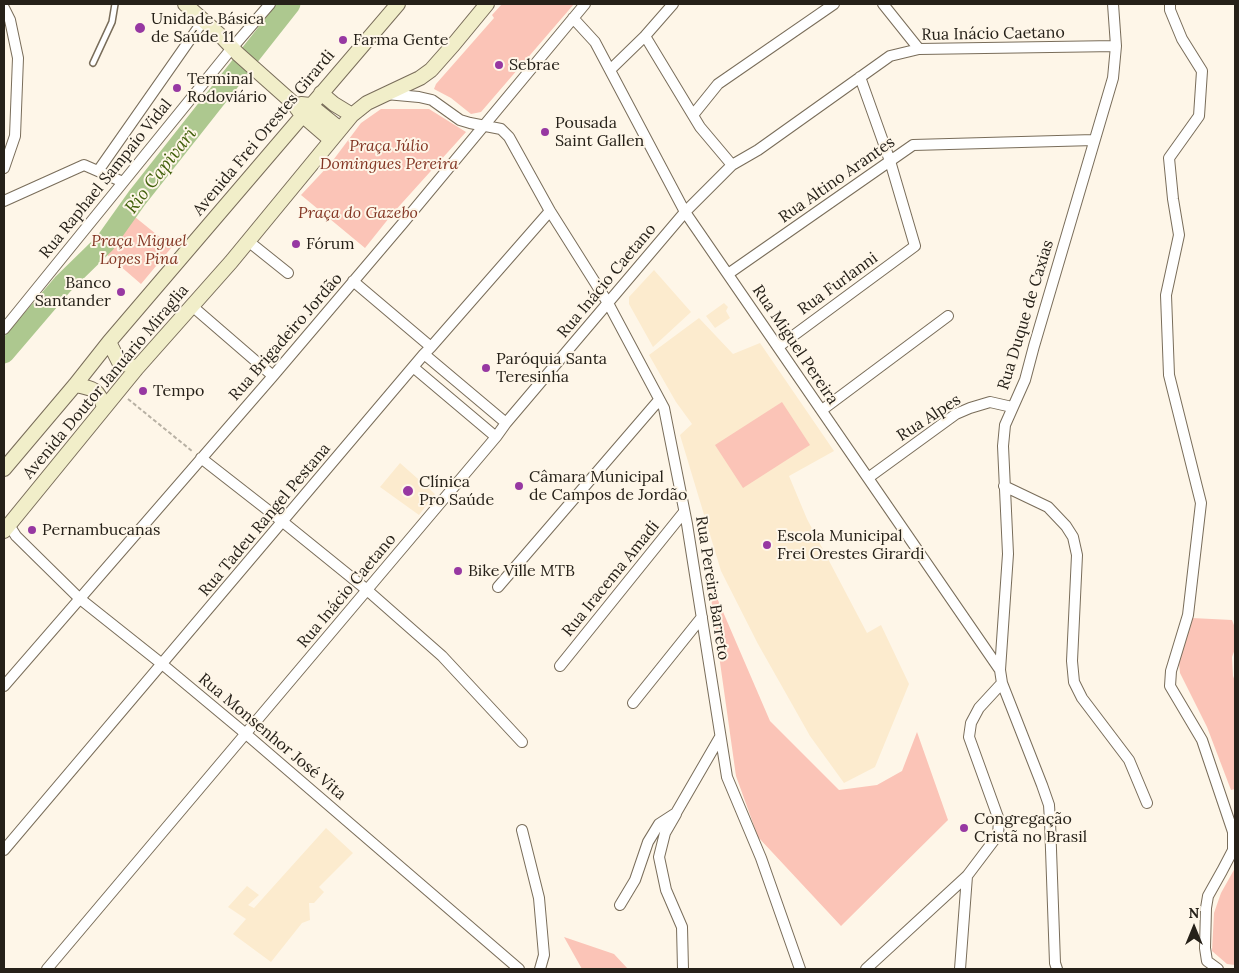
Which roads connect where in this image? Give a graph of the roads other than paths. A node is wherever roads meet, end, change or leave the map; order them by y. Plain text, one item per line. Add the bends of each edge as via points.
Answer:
1 (115, 4) edge
2 (184, 4) edge
3 (270, 4) edge
4 (398, 4) edge
5 (486, 4) edge
6 (585, 4) edge
7 (672, 4) edge
8 (834, 4) edge
9 (883, 4) edge
10 (1112, 4) edge
11 (1170, 4) edge
12 (4, 8) edge
13 (574, 18) junction
14 (203, 21) junction
15 (645, 36) junction
16 (1116, 46) junction
17 (920, 49) junction
18 (235, 51) junction
19 (93, 63) dead end
20 (610, 70) junction
21 (860, 77) junction
22 (321, 93) junction
23 (384, 94) junction
24 (306, 110) junction
25 (352, 115) junction
26 (693, 115) junction
27 (484, 126) junction
28 (336, 134) junction
29 (1094, 140) junction
30 (890, 161) junction
31 (732, 165) junction
32 (4, 168) edge
33 (98, 171) junction
34 (122, 182) junction
35 (4, 201) edge
36 (550, 211) junction
37 (685, 212) junction
38 (248, 241) junction
39 (288, 273) dead end
40 (728, 274) junction
41 (354, 281) junction
42 (608, 303) junction
43 (192, 306) junction
44 (948, 316) dead end
45 (4, 329) edge
46 (109, 342) junction
47 (778, 347) junction
48 (428, 350) junction
49 (413, 367) junction
50 (137, 368) junction
51 (273, 376) junction
52 (75, 385) junction
53 (659, 400) junction
54 (1012, 407) junction
55 (104, 408) junction
56 (822, 410) junction
57 (506, 423) junction
58 (496, 437) junction
59 (201, 458) junction
60 (4, 469) edge
61 (868, 478) junction
62 (1004, 486) junction
63 (684, 512) junction
64 (283, 522) junction
65 (5, 524) edge
66 (498, 586) dead end
67 (367, 590) junction
68 (79, 598) junction
69 (702, 617) junction
70 (162, 664) junction
71 (560, 666) dead end
72 (1000, 670) junction
73 (1002, 683) junction
74 (4, 686) edge
75 (633, 703) dead end
76 (246, 734) junction
77 (720, 737) junction
78 (522, 742) dead end
79 (1147, 803) dead end
80 (676, 813) junction
81 (522, 830) dead end
82 (4, 850) edge
83 (967, 876) junction
84 (620, 905) dead end
85 (508, 966) edge
86 (48, 969) edge
87 (519, 969) edge
88 (540, 969) edge
89 (683, 969) edge
90 (800, 969) edge
91 (866, 969) edge
92 (960, 969) edge
93 (1057, 969) edge
94 (1217, 969) edge

1 - 19 lane via 112,22
2 - 14 main road
3 - 18 street, Rua Raphael Sampaio Vidal
4 - 22 main road, Avenida Frei Orestes Girardi
5 - 23 main road, Avenida Doutor Januário Miraglia via 431,70
6 - 13 street, Rua Brigadeiro Jordão
7 - 15 street
8 - 26 street via 718,84
9 - 17 street
10 - 16 street, Rua Duque de Caxias
11 - 94 street via 1182,39 1202,72 1199,116 1169,158 1179,235 1166,295 1169,374 1201,503 1188,615 1170,671 1170,686 1202,740 1233,832 1233,850 1208,896 1206,908 1205,948 1208,960
12 - 32 street via 10,20 18,58 16,136
13 - 20 street, Rua Miguel Pereira via 595,42
13 - 27 street, Rua Brigadeiro Jordão
14 - 18 main road
14 - 33 street
15 - 20 street
15 - 26 street
16 - 17 street, Rua Inácio Caetano
16 - 29 street, Rua Duque de Caxias via 1113,78
17 - 21 street, Rua Inácio Caetano via 890,56
18 - 24 main road
18 - 34 street, Rua Raphael Sampaio Vidal
20 - 37 street, Rua Miguel Pereira
21 - 30 street
21 - 31 street, Rua Inácio Caetano
22 - 24 main road, Avenida Frei Orestes Girardi
22 - 25 main road
23 - 25 main road, Avenida Doutor Januário Miraglia
23 - 27 street, Rua Pereira Barreto via 432,100 460,120
24 - 28 main road
24 - 46 main road, Avenida Frei Orestes Girardi
25 - 28 main road, Avenida Doutor Januário Miraglia
26 - 31 street
27 - 36 street, Rua Pereira Barreto via 501,129 509,137
27 - 41 street, Rua Brigadeiro Jordão
28 - 38 main road, Avenida Doutor Januário Miraglia
29 - 30 street, Rua Altino Arantes via 913,145
29 - 54 street, Rua Duque de Caxias via 1025,380
30 - 40 street, Rua Altino Arantes
30 - 47 street, Rua Furlanni via 915,246
31 - 37 street, Rua Inácio Caetano
33 - 34 street
33 - 35 street via 84,165
34 - 45 street, Rua Raphael Sampaio Vidal
36 - 42 street, Rua Pereira Barreto
36 - 48 street, Rua Tadeu Rangel Pestana
37 - 40 street, Rua Miguel Pereira
37 - 42 street, Rua Inácio Caetano
38 - 39 street
38 - 43 main road, Avenida Doutor Januário Miraglia
40 - 47 street, Rua Miguel Pereira
41 - 48 street
41 - 51 street, Rua Brigadeiro Jordão
42 - 53 street, Rua Pereira Barreto
42 - 57 street, Rua Inácio Caetano
43 - 50 main road, Avenida Doutor Januário Miraglia
43 - 51 street
44 - 56 street
46 - 50 main road via 119,362
46 - 52 main road, Avenida Frei Orestes Girardi
47 - 56 street, Rua Miguel Pereira
48 - 49 street, Rua Tadeu Rangel Pestana
48 - 57 street
49 - 58 street
49 - 64 street, Rua Tadeu Rangel Pestana
50 - 55 main road, Avenida Doutor Januário Miraglia
51 - 59 street, Rua Brigadeiro Jordão
52 - 55 main road via 95,390 102,398
52 - 60 main road, Avenida Frei Orestes Girardi
53 - 63 street, Rua Pereira Barreto via 664,408
53 - 66 street
54 - 61 street, Rua Alpes via 990,402 956,414
54 - 62 street, Rua Duque de Caxias via 1005,424
55 - 65 main road, Avenida Doutor Januário Miraglia
56 - 61 street, Rua Miguel Pereira
57 - 58 street, Rua Inácio Caetano
58 - 67 street, Rua Inácio Caetano
59 - 64 street
59 - 68 street, Rua Brigadeiro Jordão
61 - 72 street, Rua Miguel Pereira
62 - 72 street, Rua Duque de Caxias via 1008,554
62 - 79 street via 1048,507 1073,537 1077,555 1074,682 1082,698 1129,760
63 - 69 street, Rua Pereira Barreto
63 - 71 street, Rua Iracema Amadi
64 - 67 street
64 - 70 street, Rua Tadeu Rangel Pestana
65 - 68 street, Rua Monsenhor José Vita
67 - 76 street, Rua Inácio Caetano
67 - 78 street via 442,656
68 - 70 street, Rua Monsenhor José Vita
68 - 74 street, Rua Brigadeiro Jordão
69 - 75 street
69 - 77 street, Rua Pereira Barreto
70 - 76 street, Rua Monsenhor José Vita
70 - 82 street, Rua Tadeu Rangel Pestana
72 - 73 street, Rua Miguel Pereira
73 - 83 street via 971,722 969,737 998,820 998,834
73 - 93 street via 1048,805
76 - 85 street, Rua Monsenhor José Vita
76 - 86 street, Rua Inácio Caetano
77 - 80 street
77 - 90 street, Rua Pereira Barreto via 727,777 761,858
80 - 84 street via 659,824 648,842 635,880
80 - 89 street via 665,832 659,857 666,890 682,927
81 - 88 street via 539,898 544,955
83 - 91 street
83 - 92 street
85 - 87 street, Rua Monsenhor José Vita

